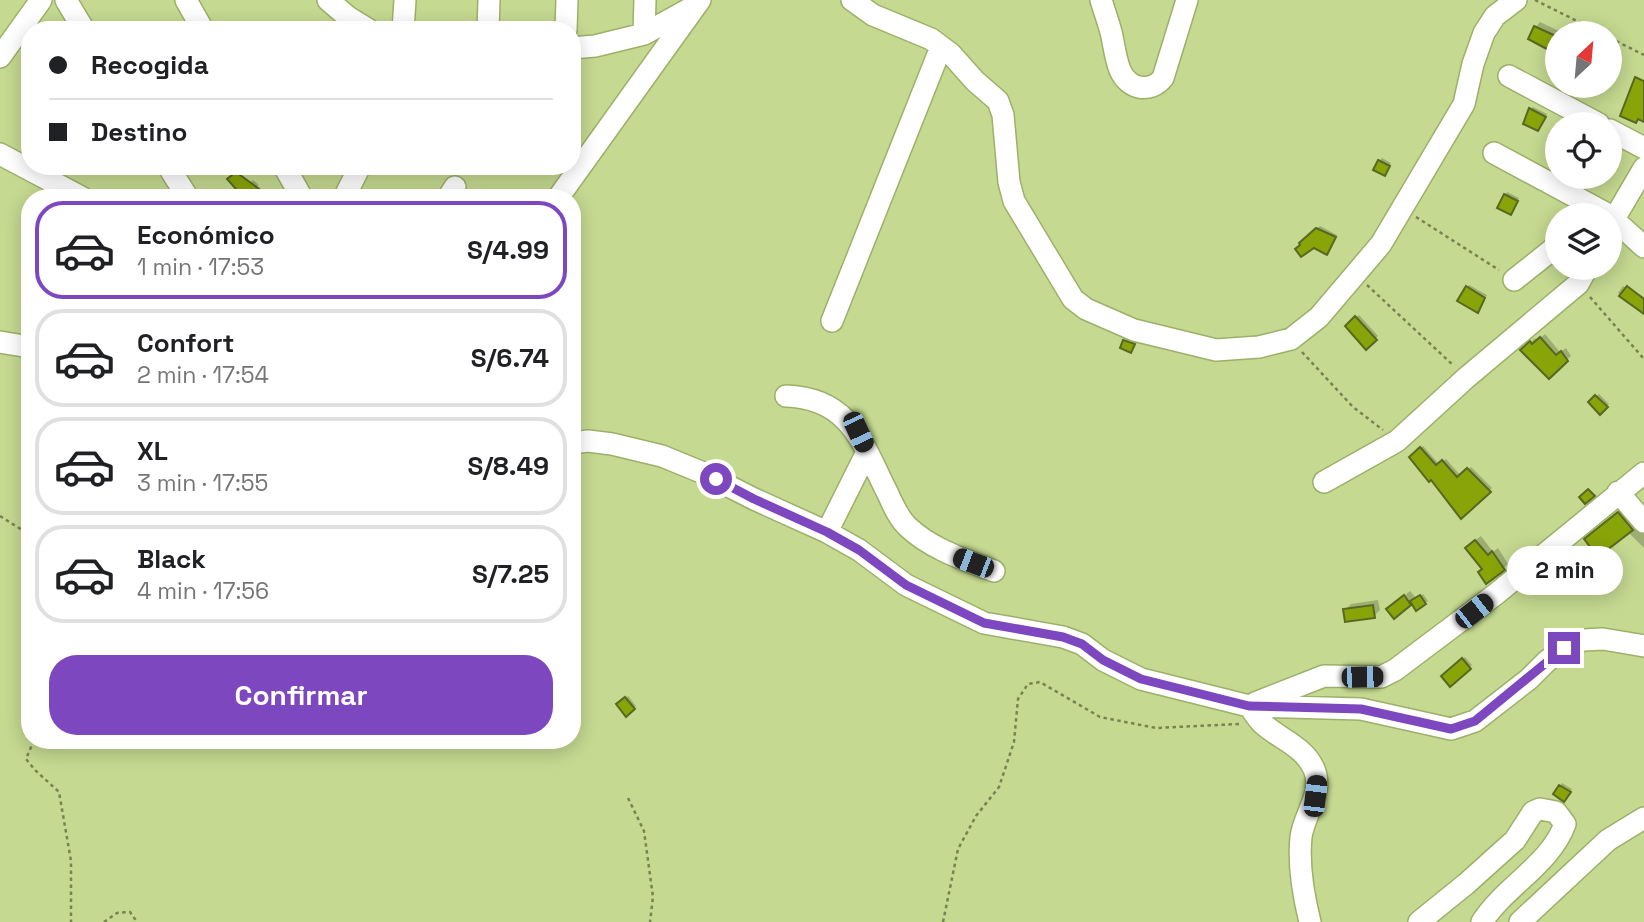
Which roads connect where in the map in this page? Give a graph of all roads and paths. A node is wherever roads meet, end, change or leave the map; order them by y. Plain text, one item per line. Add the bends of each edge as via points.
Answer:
1 (41, 0) edge
2 (66, 0) edge
3 (186, 0) edge
4 (328, 0) edge
5 (405, 0) edge
6 (489, 0) edge
7 (567, 0) edge
8 (645, 0) edge
9 (852, 0) edge
10 (1101, 0) edge
11 (1187, 0) edge
12 (1516, 0) edge
13 (1535, 0) edge
14 (698, 2) edge
15 (26, 21) edge
16 (79, 21) edge
17 (198, 21) edge
18 (353, 21) edge
19 (404, 21) edge
20 (488, 21) edge
21 (566, 21) edge
22 (1577, 21) edge
23 (21, 28) edge
24 (643, 34) junction
25 (1622, 44) edge
26 (581, 47) edge
27 (941, 47) junction
28 (1644, 55) edge
29 (0, 57) edge
30 (1509, 76) dead end
31 (1576, 112) edge
32 (1622, 136) edge
33 (1644, 148) edge
34 (1494, 153) dead end
35 (0, 154) edge
36 (581, 154) edge
37 (21, 165) edge
38 (1644, 168) edge
39 (39, 175) edge
40 (65, 189) edge
41 (1581, 203) edge
42 (1615, 203) edge
43 (1403, 209) junction
44 (1622, 230) edge
45 (1644, 247) edge
46 (1545, 255) edge
47 (1354, 273) junction
48 (1514, 280) joint
49 (1578, 280) edge
50 (1586, 280) edge
51 (832, 321) dead end
52 (1291, 340) junction
53 (0, 342) edge
54 (21, 346) edge
55 (1644, 359) edge
56 (1466, 378) junction
57 (786, 396) dead end
58 (1397, 441) junction
59 (581, 442) edge
60 (867, 452) junction
61 (1644, 473) edge
62 (1324, 482) dead end
63 (1618, 492) junction
64 (0, 516) edge
65 (1644, 522) edge
66 (21, 529) edge
67 (827, 532) junction
68 (994, 571) dead end
69 (1644, 646) edge
70 (1256, 714) junction
71 (30, 749) edge
72 (628, 797) dead end
73 (1644, 818) edge
74 (71, 922) edge
75 (104, 922) edge
76 (137, 922) edge
77 (650, 922) edge
78 (943, 922) edge
79 (1310, 922) edge
80 (1419, 922) edge
81 (1482, 922) edge
82 (1520, 922) edge

1 - 15 street
2 - 16 street
3 - 17 street
4 - 18 street
5 - 19 street
6 - 20 street
7 - 21 street
8 - 24 street
9 - 27 street
10 - 11 street via 1119,69 1126,80 1146,89 1163,78
12 - 43 street via 1495,16 1484,33 1464,104
13 - 22 path
14 - 24 street
14 - 36 street
23 - 29 street
24 - 26 street
25 - 28 path
27 - 51 street
27 - 52 street via 998,101 1014,201 1073,299 1134,330 1216,350
30 - 31 street
32 - 33 street
34 - 41 street
35 - 37 street
38 - 42 street
39 - 40 street
43 - 47 street via 1381,244
43 - 48 path
44 - 45 street
46 - 48 street
47 - 52 street via 1319,317
47 - 56 path
49 - 56 street
50 - 55 path
52 - 58 path via 1353,407
53 - 54 street
56 - 58 street
57 - 60 street via 827,405 858,432
58 - 62 street
59 - 67 street via 662,456
60 - 67 street
60 - 68 street via 906,526 952,555
61 - 63 street
63 - 65 street
63 - 70 street via 1496,594 1395,670 1381,677 1324,676 1305,682
64 - 66 path
67 - 70 street via 906,585 984,623 1063,637 1141,679
69 - 70 street via 1583,639 1564,648 1475,721 1451,729 1361,709
70 - 78 path via 1156,728 1100,717 1040,682 1028,684 1018,699 1014,742 999,787 958,849
70 - 79 street via 1303,754 1315,772 1315,796 1301,833 1300,864
71 - 74 path via 26,759 59,792 71,861
72 - 77 path via 644,831 653,897
73 - 82 street via 1608,841
75 - 76 path via 117,913 130,912
80 - 81 street via 1515,840 1533,812 1556,812 1565,824 1561,834

